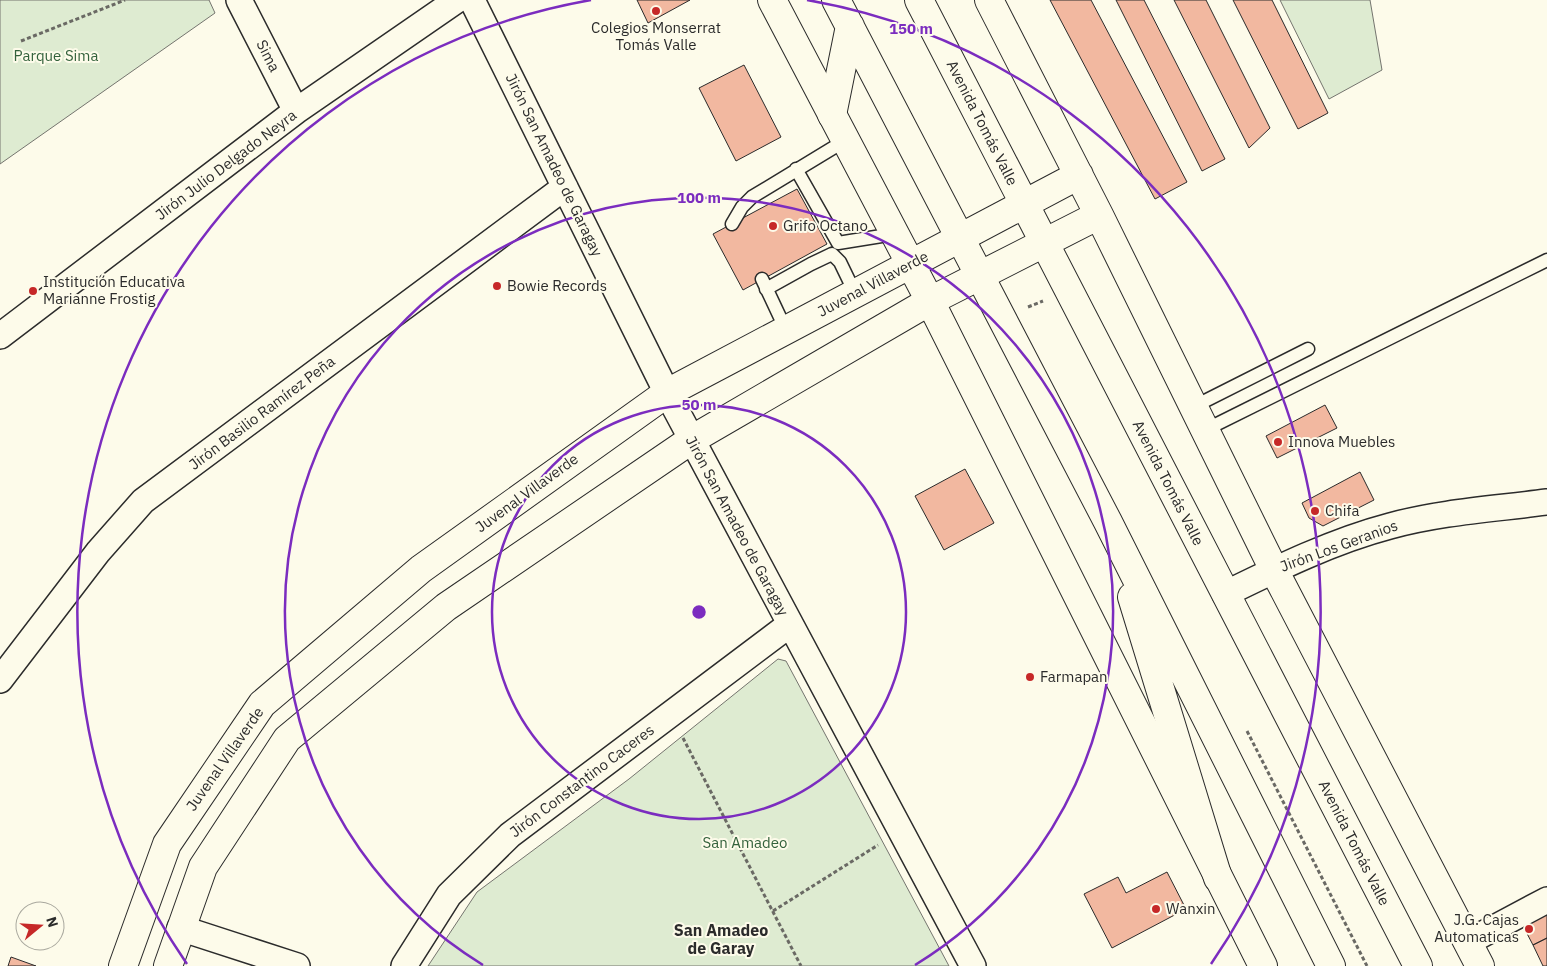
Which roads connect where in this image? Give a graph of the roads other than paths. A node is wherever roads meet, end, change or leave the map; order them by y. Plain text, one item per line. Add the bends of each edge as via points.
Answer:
1 (240, 0) edge
2 (457, 0) edge
3 (472, 0) edge
4 (772, 0) edge
5 (836, 0) edge
6 (919, 0) edge
7 (989, 0) edge
8 (850, 26) junction
9 (296, 111) junction
10 (832, 115) junction
11 (846, 140) junction
12 (796, 169) junction
13 (1079, 176) junction
14 (565, 187) junction
15 (1024, 204) junction
16 (1099, 215) junction
17 (732, 224) dead end
18 (894, 234) junction
19 (960, 237) junction
20 (1044, 243) junction
21 (835, 248) junction
22 (1547, 260) edge
23 (910, 264) junction
24 (982, 276) junction
25 (855, 293) junction
26 (930, 302) junction
27 (3, 329) edge
28 (786, 330) junction
29 (1308, 350) dead end
30 (667, 393) junction
31 (1199, 418) junction
32 (691, 440) junction
33 (1545, 508) edge
34 (1108, 522) junction
35 (1274, 570) junction
36 (1225, 594) junction
37 (789, 625) junction
38 (0, 680) edge
39 (1218, 878) junction
40 (1547, 900) edge
41 (180, 928) junction
42 (1468, 942) junction
43 (123, 966) edge
44 (168, 966) edge
45 (297, 966) edge
46 (404, 966) edge
47 (973, 966) edge
48 (1263, 966) edge
49 (1331, 966) edge
50 (1418, 966) edge
51 (1480, 966) edge

1 - 9 street, Sima
2 - 9 street, Jirón Julio Delgado Neyra
3 - 14 street, Jirón San Amadeo de Garagay
4 - 10 main road
5 - 8 main road
6 - 15 main road, Avenida Tomás Valle
7 - 13 main road
8 - 10 main road
8 - 19 main road
9 - 27 street, Jirón Julio Delgado Neyra
10 - 11 main road
11 - 12 lane
11 - 18 main road
12 - 17 lane via 752,197
12 - 21 lane
13 - 15 main road, Juvenal Villaverde
13 - 16 main road
14 - 30 street, Jirón San Amadeo de Garagay
14 - 38 street, Jirón Basilio Ramírez Peña via 143,501 98,552
15 - 19 main road, Juvenal Villaverde
15 - 20 main road, Avenida Tomás Valle
16 - 20 main road
16 - 31 main road
18 - 21 lane
18 - 23 main road
19 - 23 main road, Juvenal Villaverde
19 - 24 main road
20 - 24 main road
20 - 36 main road, Avenida Tomás Valle
21 - 25 lane
21 - 28 lane via 811,264 764,284
22 - 31 lane
23 - 25 main road, Juvenal Villaverde
23 - 26 main road
24 - 26 main road
24 - 34 main road
25 - 28 main road, Juvenal Villaverde
26 - 32 main road
26 - 39 main road
28 - 30 main road, Juvenal Villaverde
29 - 31 lane
30 - 32 street, Jirón San Amadeo de Garagay
30 - 43 main road, Juvenal Villaverde via 421,569 262,704 167,844
31 - 35 main road
32 - 37 street, Jirón San Amadeo de Garagay
32 - 41 main road via 446,607 287,739 203,867
33 - 35 street, Jirón Los Geranios via 1436,515 1389,526
34 - 39 main road
34 - 49 main road
35 - 36 street, Jirón Los Geranios
35 - 42 main road
36 - 50 main road, Avenida Tomás Valle
37 - 46 street, Jirón Constantino Caceres via 510,834 449,895
37 - 47 street, Jirón San Amadeo de Garagay
39 - 48 main road
40 - 42 street
41 - 44 main road
41 - 45 street
42 - 51 main road

